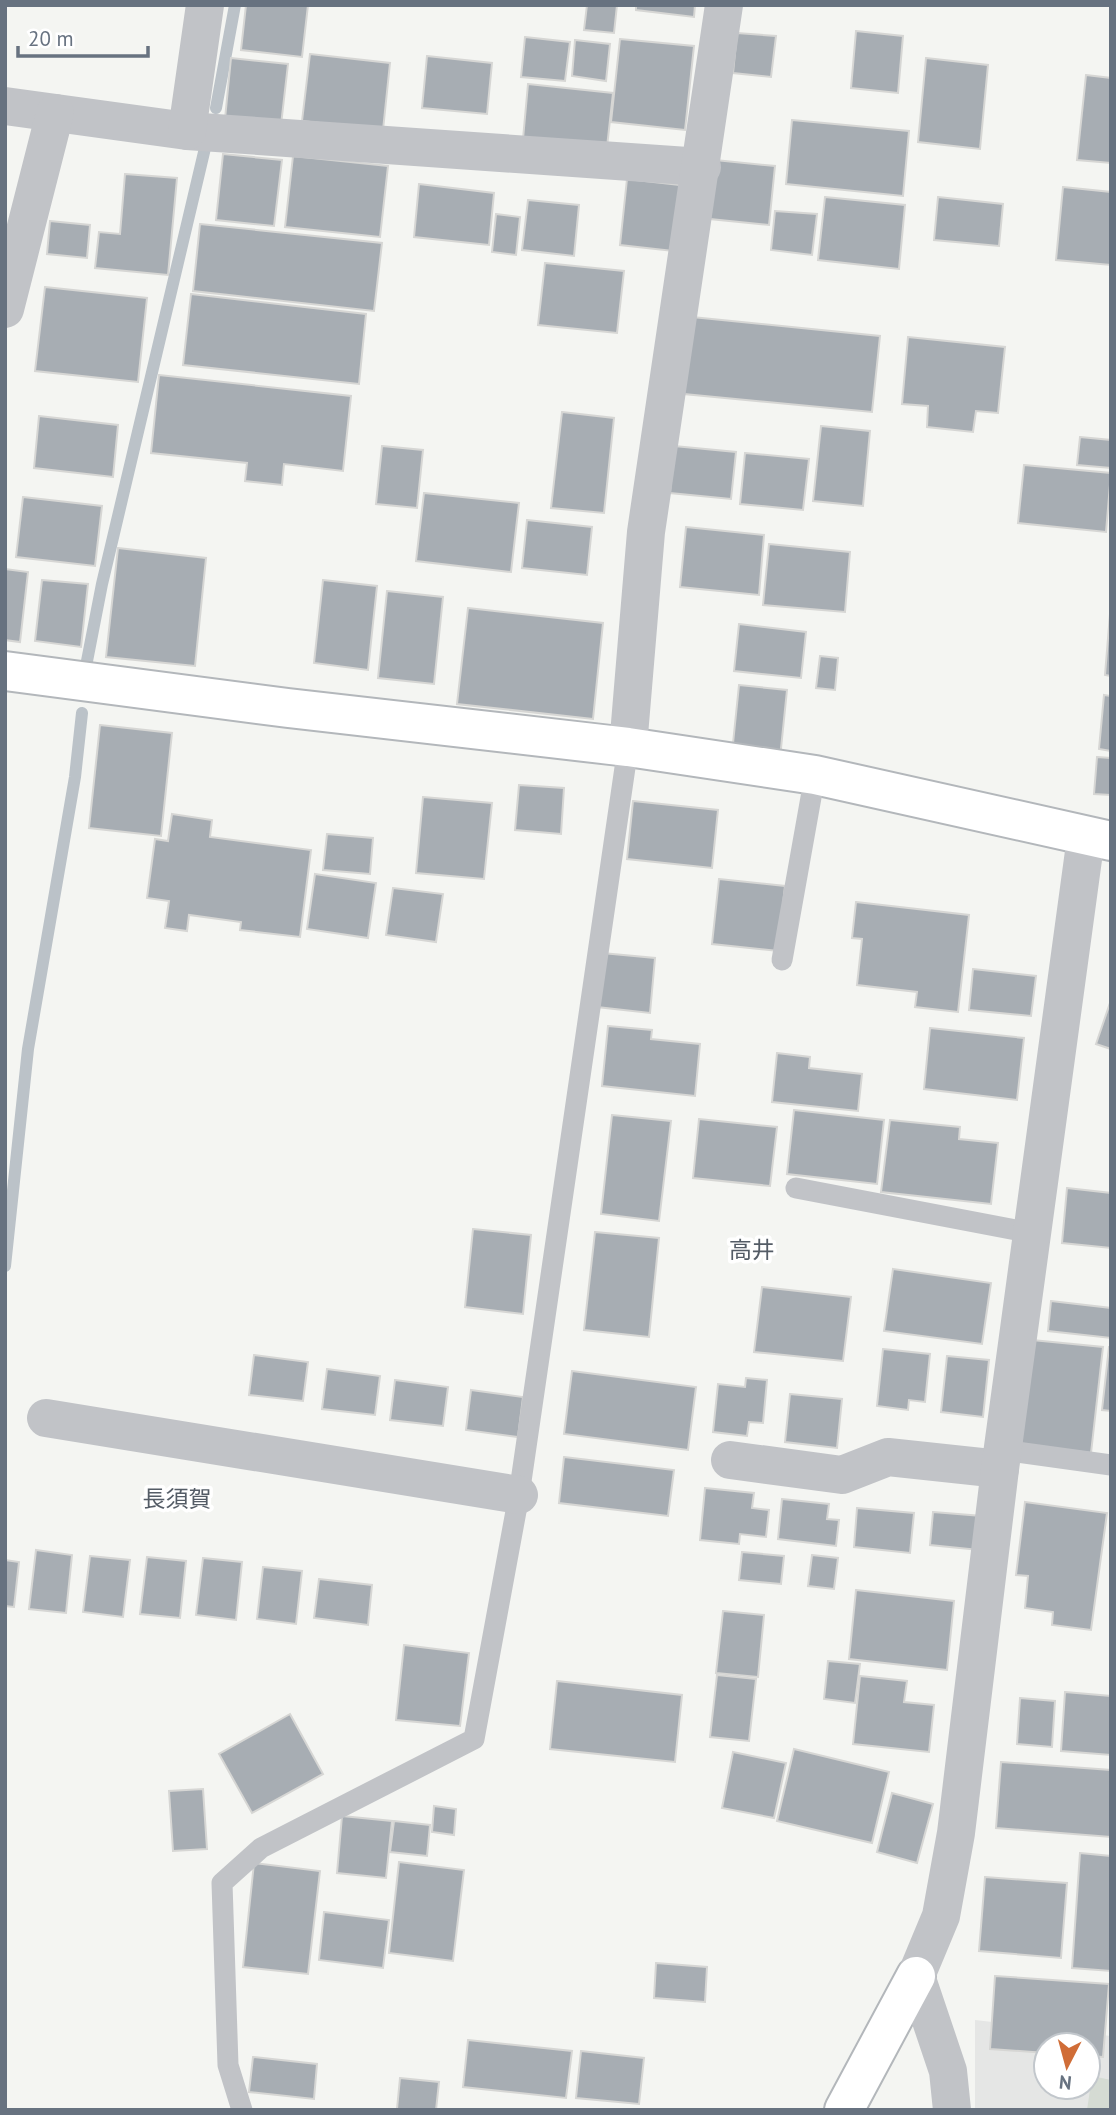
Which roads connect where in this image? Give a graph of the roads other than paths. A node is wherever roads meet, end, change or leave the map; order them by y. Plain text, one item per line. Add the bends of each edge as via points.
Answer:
1 (205, 5) edge
2 (724, 5) edge
3 (5, 106) edge
4 (55, 113) junction
5 (187, 131) junction
6 (702, 167) junction
7 (5, 309) edge
8 (5, 671) edge
9 (628, 747) junction
10 (815, 775) junction
11 (1099, 839) edge
12 (782, 960) dead end
13 (796, 1188) dead end
14 (1032, 1233) junction
15 (46, 1418) dead end
16 (1002, 1459) junction
17 (730, 1460) dead end
18 (1111, 1465) edge
19 (519, 1495) junction
20 (916, 1976) junction
21 (242, 2110) edge
22 (844, 2110) edge
23 (952, 2110) edge

1 - 5 street
2 - 6 street
3 - 4 street
4 - 5 street
4 - 7 street
5 - 6 street
6 - 9 street via 646,532
8 - 9 street
9 - 10 street
9 - 19 lane
10 - 11 street
10 - 12 lane
11 - 14 street
13 - 14 lane
14 - 16 street
15 - 19 street
16 - 17 street via 888,1457 842,1475
16 - 18 lane
16 - 20 street via 956,1833 941,1916
19 - 21 lane via 474,1739 261,1848 222,1883 228,2065
20 - 22 street
20 - 23 street via 948,2071

